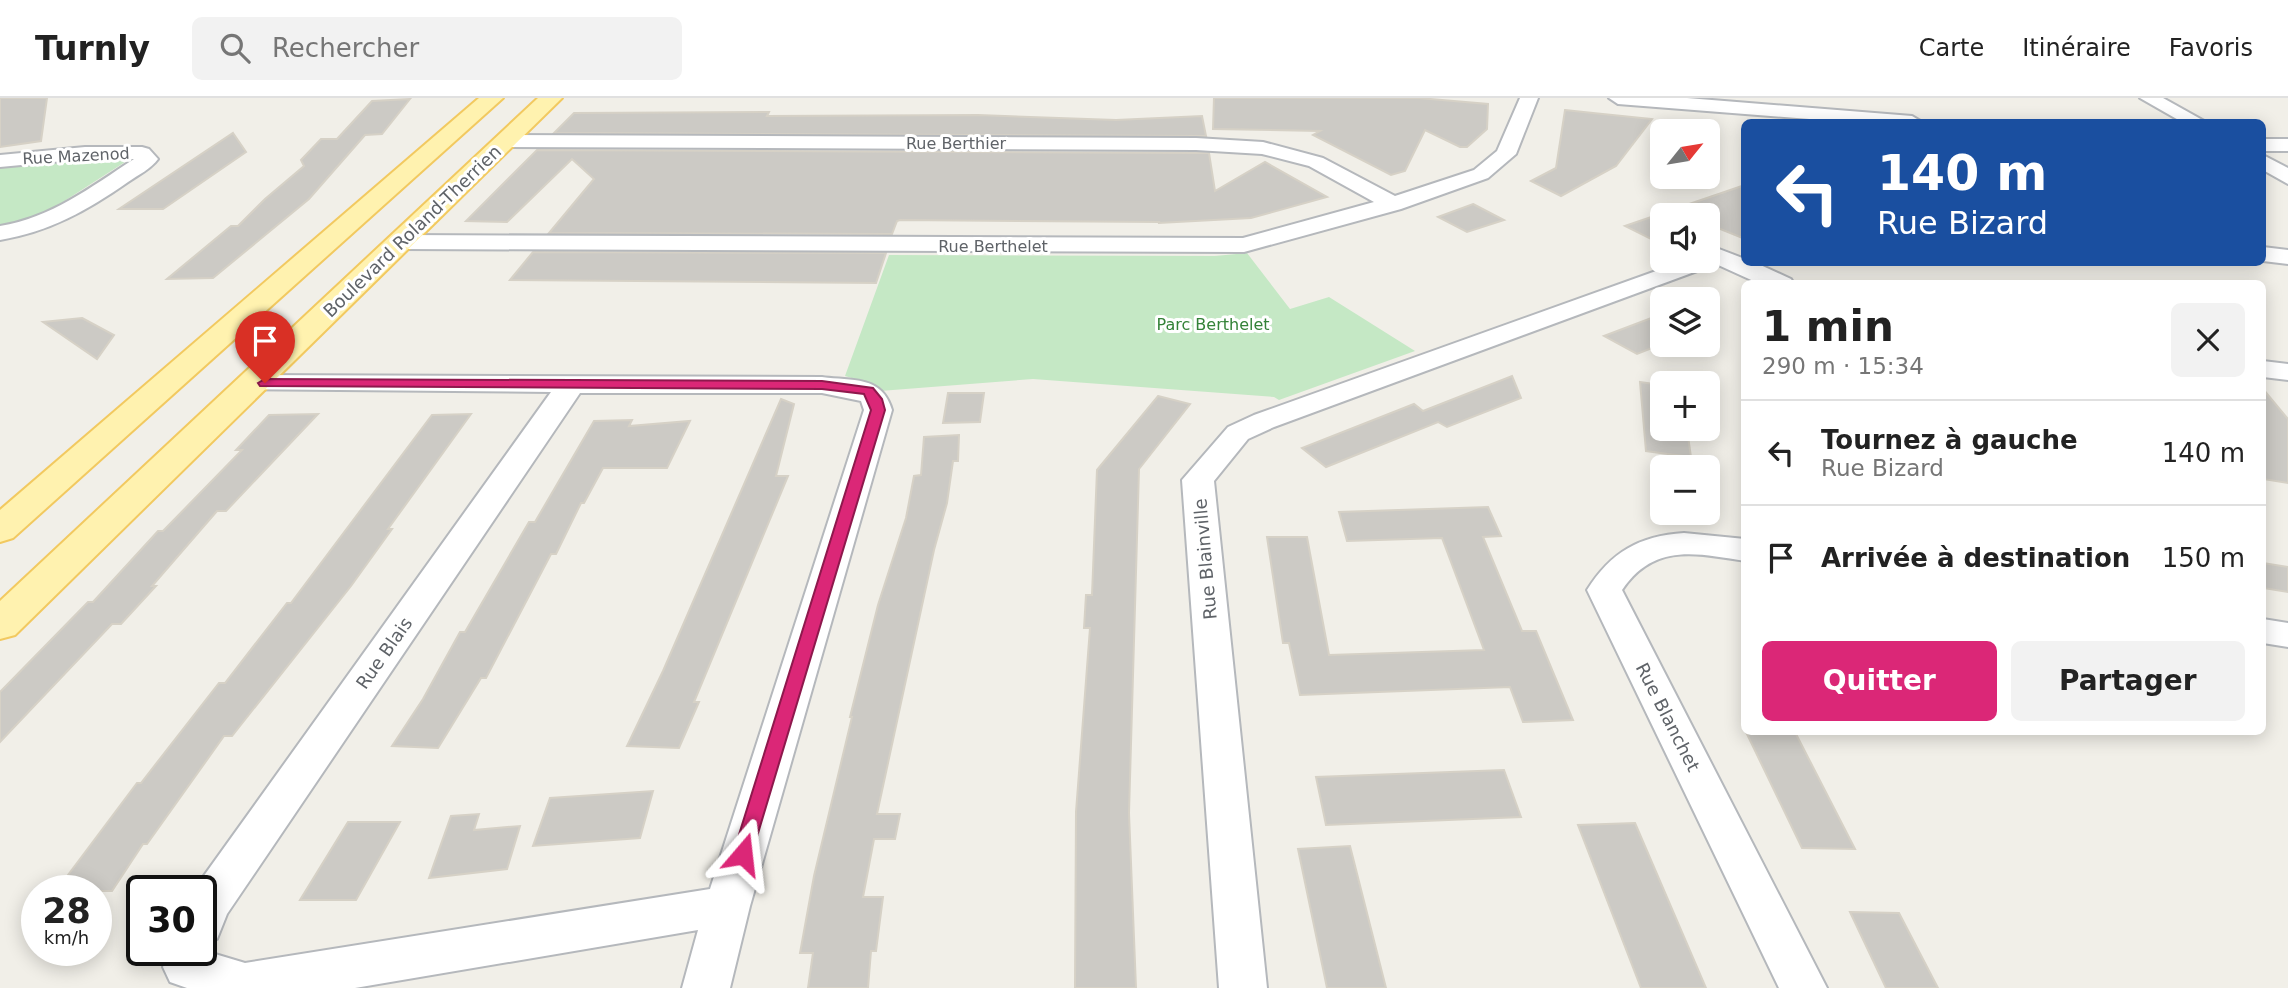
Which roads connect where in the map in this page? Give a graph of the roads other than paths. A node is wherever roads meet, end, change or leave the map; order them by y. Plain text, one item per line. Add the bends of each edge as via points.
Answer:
1 (492, 98) edge
2 (551, 98) edge
3 (1529, 98) edge
4 (1618, 98) edge
5 (2149, 98) edge
6 (1875, 119) edge
7 (2190, 119) edge
8 (506, 141) junction
9 (2266, 145) edge
10 (2288, 145) edge
11 (0, 161) edge
12 (2266, 163) edge
13 (2288, 178) edge
14 (1393, 204) junction
15 (0, 233) edge
16 (403, 242) junction
17 (1741, 248) edge
18 (2266, 254) edge
19 (1720, 256) edge
20 (2288, 257) edge
21 (1720, 262) edge
22 (1672, 273) edge
23 (1771, 280) edge
24 (2266, 369) edge
25 (2288, 372) edge
26 (251, 383) junction
27 (572, 383) junction
28 (0, 530) edge
29 (1741, 549) edge
30 (0, 625) edge
31 (2266, 631) edge
32 (2288, 635) edge
33 (217, 893) edge
34 (727, 906) junction
35 (187, 966) edge
36 (706, 988) edge
37 (1243, 988) edge
38 (1803, 988) edge

1 - 28 main road
2 - 8 main road, Boulevard Roland-Therrien
3 - 14 street, Rue Berthelet via 1506,154 1481,174
4 - 6 street
5 - 7 street
8 - 14 street, Rue Berthier via 1263,148 1316,162
8 - 16 main road, Boulevard Roland-Therrien
9 - 10 street
11 - 15 street, Rue Mazenod via 96,153 142,153 148,159 50,222
12 - 13 street
14 - 16 street, Rue Berthelet via 1244,245 1205,247
16 - 26 main road, Boulevard Roland-Therrien
17 - 19 street, Rue Blainville
18 - 20 street
21 - 23 street
22 - 37 street, Rue Blainville via 1264,421 1238,433 1198,480
24 - 25 street
26 - 27 street
26 - 30 main road, Boulevard Roland-Therrien
27 - 33 street, Rue Blais
27 - 34 street via 822,385 868,391 876,399 878,410
29 - 38 street, Rue Blanchet via 1687,541 1654,547 1616,569 1604,590
31 - 32 street
34 - 35 street via 245,985
34 - 36 street

